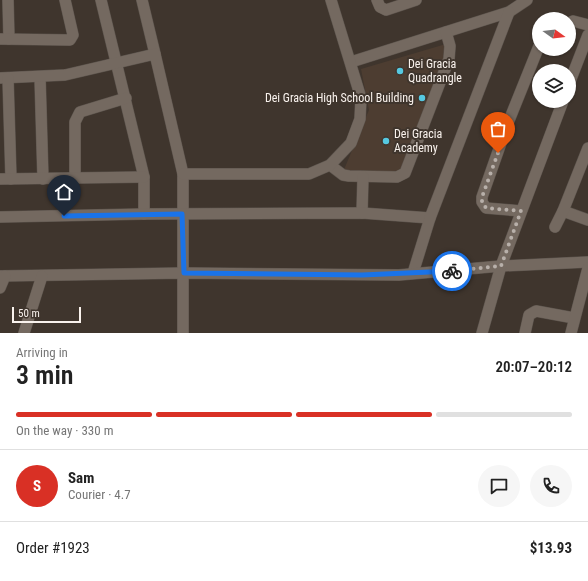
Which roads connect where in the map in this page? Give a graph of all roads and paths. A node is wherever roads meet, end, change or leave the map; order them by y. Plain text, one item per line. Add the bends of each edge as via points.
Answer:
1 (8, 0) edge
2 (65, 0) edge
3 (101, 0) edge
4 (142, 0) edge
5 (331, 0) edge
6 (377, 0) edge
7 (416, 0) edge
8 (527, 0) edge
9 (510, 12) junction
10 (576, 22) edge
11 (588, 25) edge
12 (446, 32) junction
13 (588, 34) edge
14 (4, 39) edge
15 (155, 54) junction
16 (535, 56) edge
17 (117, 62) junction
18 (351, 62) junction
19 (576, 66) edge
20 (40, 77) junction
21 (4, 78) edge
22 (126, 98) junction
23 (560, 108) edge
24 (588, 148) edge
25 (330, 165) junction
26 (183, 174) junction
27 (144, 177) junction
28 (363, 177) junction
29 (75, 178) junction
30 (5, 179) edge
31 (43, 179) junction
32 (521, 211) junction
33 (563, 211) junction
34 (362, 213) junction
35 (144, 214) junction
36 (182, 214) junction
37 (0, 217) edge
38 (430, 218) junction
39 (588, 220) edge
40 (555, 227) dead end
41 (588, 262) edge
42 (501, 266) junction
43 (588, 268) edge
44 (184, 273) junction
45 (413, 273) junction
46 (3, 276) edge
47 (42, 276) junction
48 (0, 288) edge
49 (574, 318) junction
50 (24, 333) edge
51 (183, 333) edge
52 (482, 333) edge
53 (525, 333) edge
54 (571, 333) edge

1 - 14 street
2 - 14 street via 74,35 70,40
3 - 17 street
4 - 15 street
5 - 18 street
6 - 7 street via 380,7 386,10
8 - 9 street
9 - 12 street
9 - 38 street
10 - 11 street
12 - 18 street
12 - 28 street via 450,46 449,59 405,173 397,177
13 - 19 street
15 - 17 street
15 - 26 street
16 - 32 street via 482,197 486,208
17 - 20 street via 65,75
17 - 22 street
18 - 25 street via 361,98 360,119 351,143
20 - 21 street
20 - 31 street
21 - 30 street
22 - 27 street
22 - 29 street via 80,112 75,122
23 - 32 street
24 - 33 street
25 - 26 street via 309,174
25 - 28 street via 343,175
26 - 36 street
27 - 29 street
27 - 35 street
28 - 34 street
29 - 31 street
30 - 31 street
32 - 42 street
33 - 39 street
33 - 40 street
34 - 36 street
34 - 38 street
35 - 36 street
35 - 37 street
36 - 44 street
38 - 45 street
41 - 42 street
42 - 45 street
42 - 52 street
43 - 49 street
44 - 45 street
44 - 47 street
44 - 51 street
46 - 47 street
46 - 48 street
47 - 50 street
49 - 53 street via 536,311 530,315
49 - 54 street

